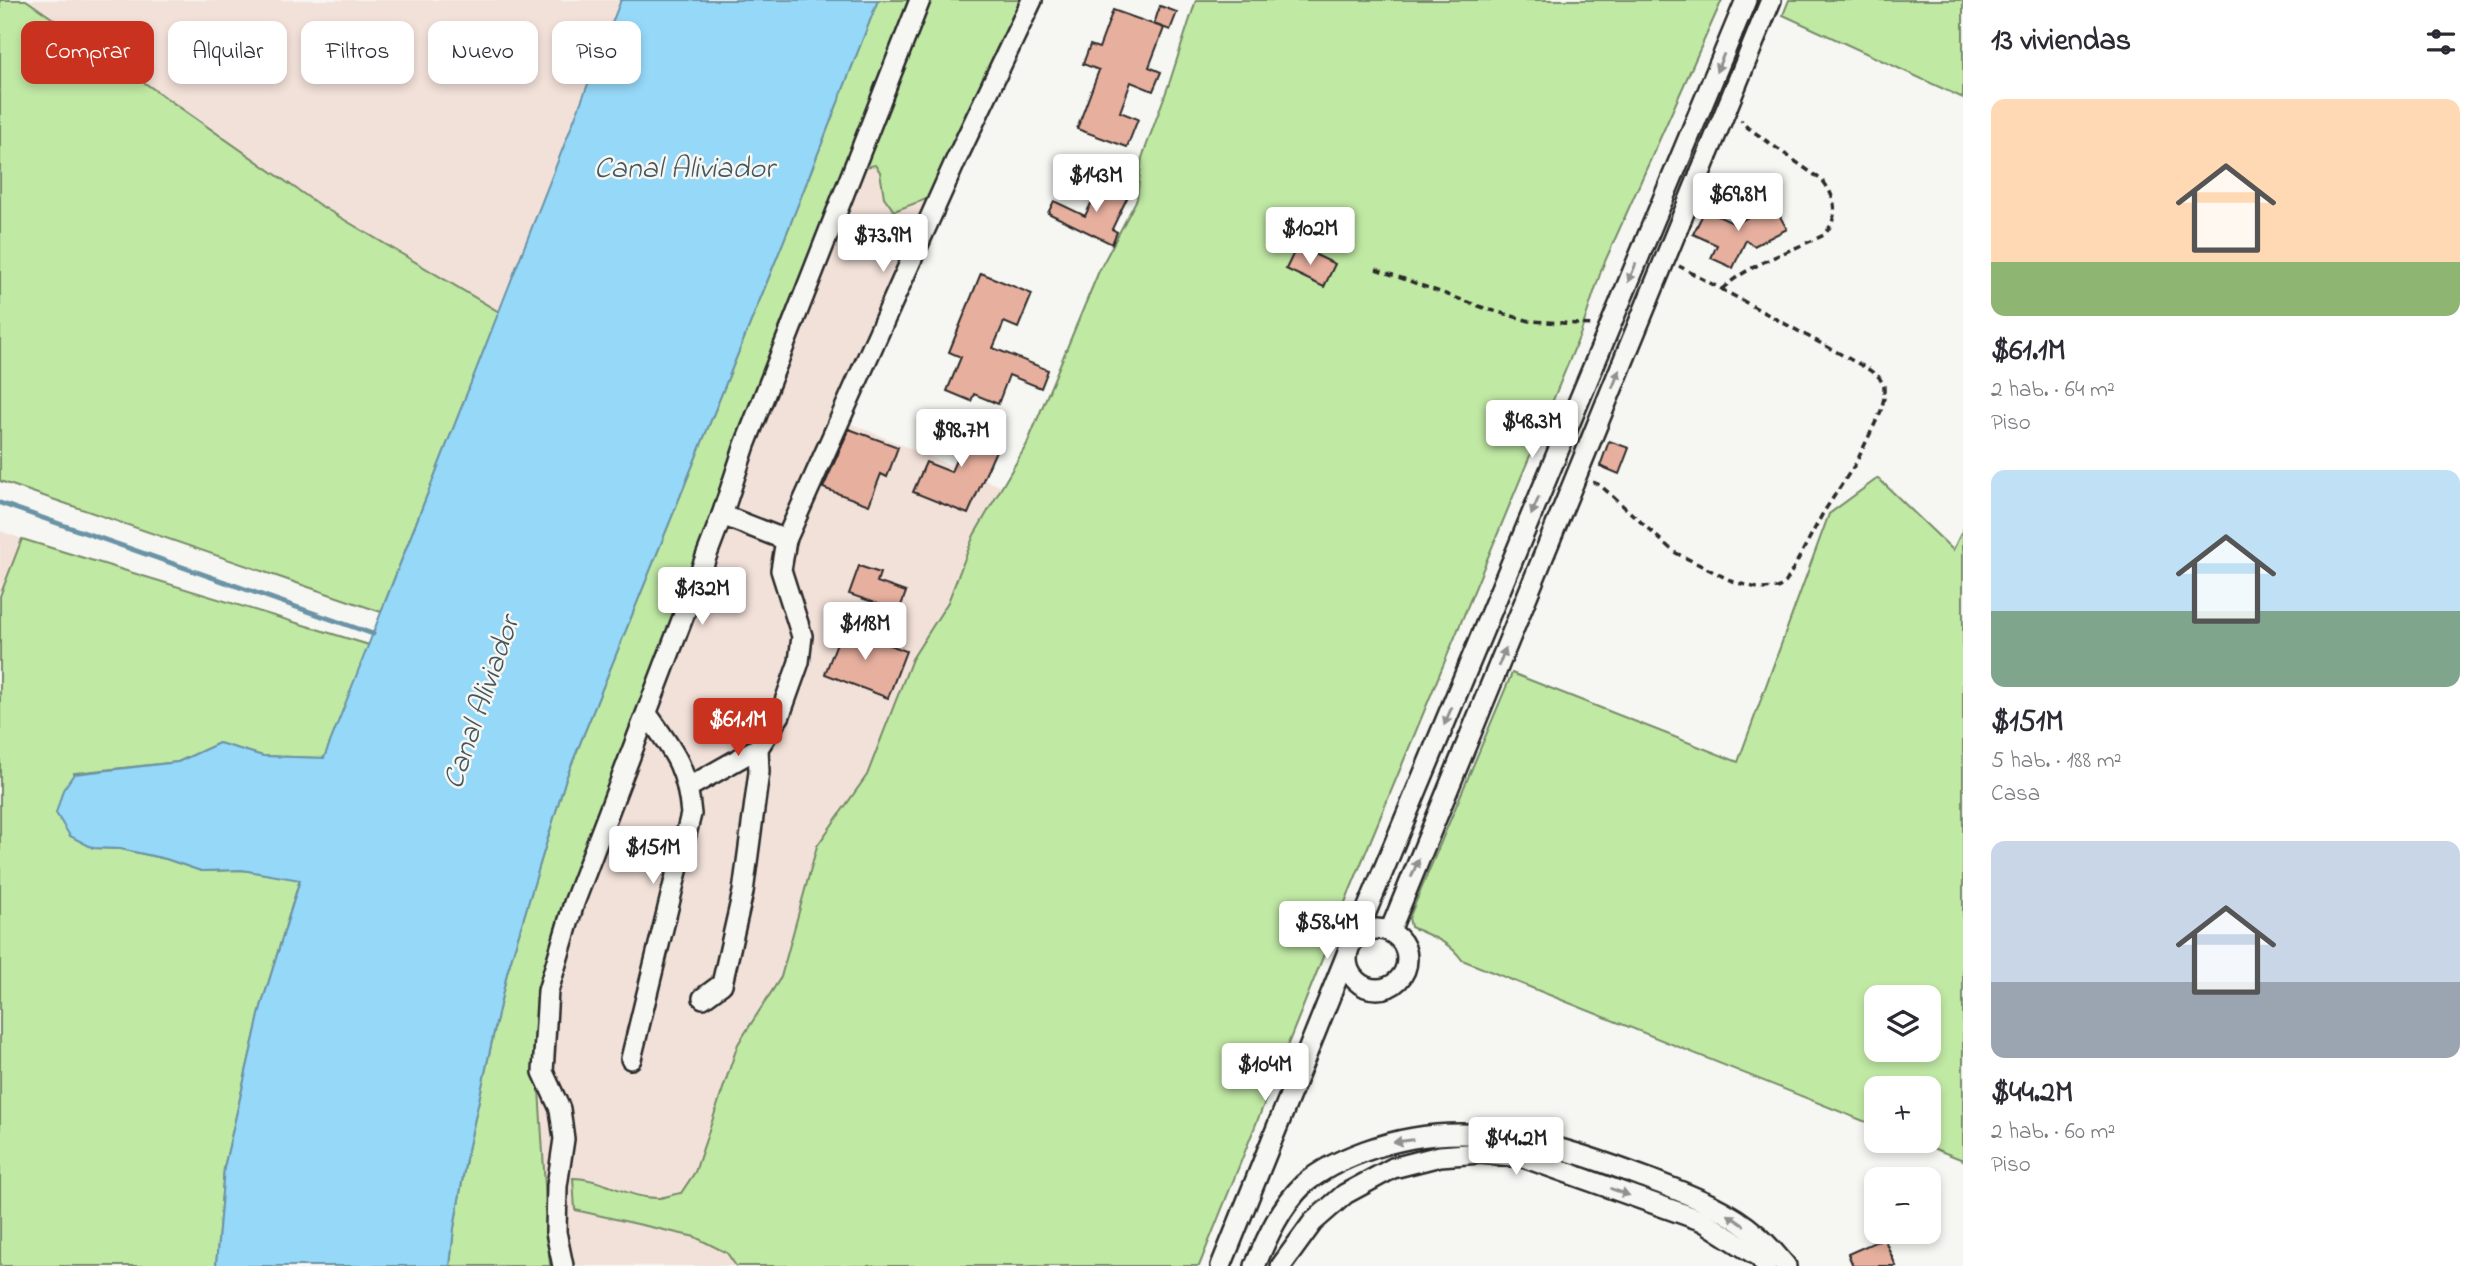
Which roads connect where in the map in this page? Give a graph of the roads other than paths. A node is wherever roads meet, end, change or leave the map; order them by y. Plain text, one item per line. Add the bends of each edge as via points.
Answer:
1 (920, 0) edge
2 (1032, 0) edge
3 (1746, 0) edge
4 (1771, 0) edge
5 (1706, 97) junction
6 (1728, 105) junction
7 (1552, 465) junction
8 (1577, 475) junction
9 (722, 515) junction
10 (786, 540) junction
11 (647, 715) junction
12 (758, 748) junction
13 (689, 787) junction
14 (1390, 931) junction
15 (1356, 936) junction
16 (1347, 954) junction
17 (703, 998) dead end
18 (631, 1059) dead end
19 (1366, 1151) junction
20 (1375, 1178) junction
21 (1304, 1184) junction
22 (1323, 1213) junction
23 (563, 1266) edge
24 (1221, 1266) edge
25 (1255, 1266) edge
26 (1281, 1266) edge
27 (1766, 1266) edge
28 (1786, 1266) edge

1 - 9 street via 745,445
2 - 10 street
3 -> 5 street
4 - 6 street
5 - 6 street
5 -> 7 street
8 -> 6 street
7 - 8 street
7 -> 15 street
14 -> 8 street
9 - 10 street
9 - 11 street
10 - 12 street via 781,570 802,636 799,662 780,715
11 - 13 street via 676,755
11 - 23 street via 573,903 548,991 543,1072 560,1109 564,1139 556,1232
12 - 13 street
12 - 17 street via 743,892 722,984
13 - 18 street via 691,814
14 - 15 street via 1374,928
14 - 16 street via 1401,939 1408,957 1396,983 1377,989 1357,982 1347,965
15 - 16 street
16 - 24 street
19 - 20 street
19 - 21 street via 1338,1161
28 -> 19 street via 1758,1235 1709,1203 1546,1144 1452,1133
20 - 22 street
20 -> 27 street via 1393,1168 1440,1156 1523,1157 1703,1221
21 - 22 street
21 - 25 street via 1279,1214
22 - 26 street

